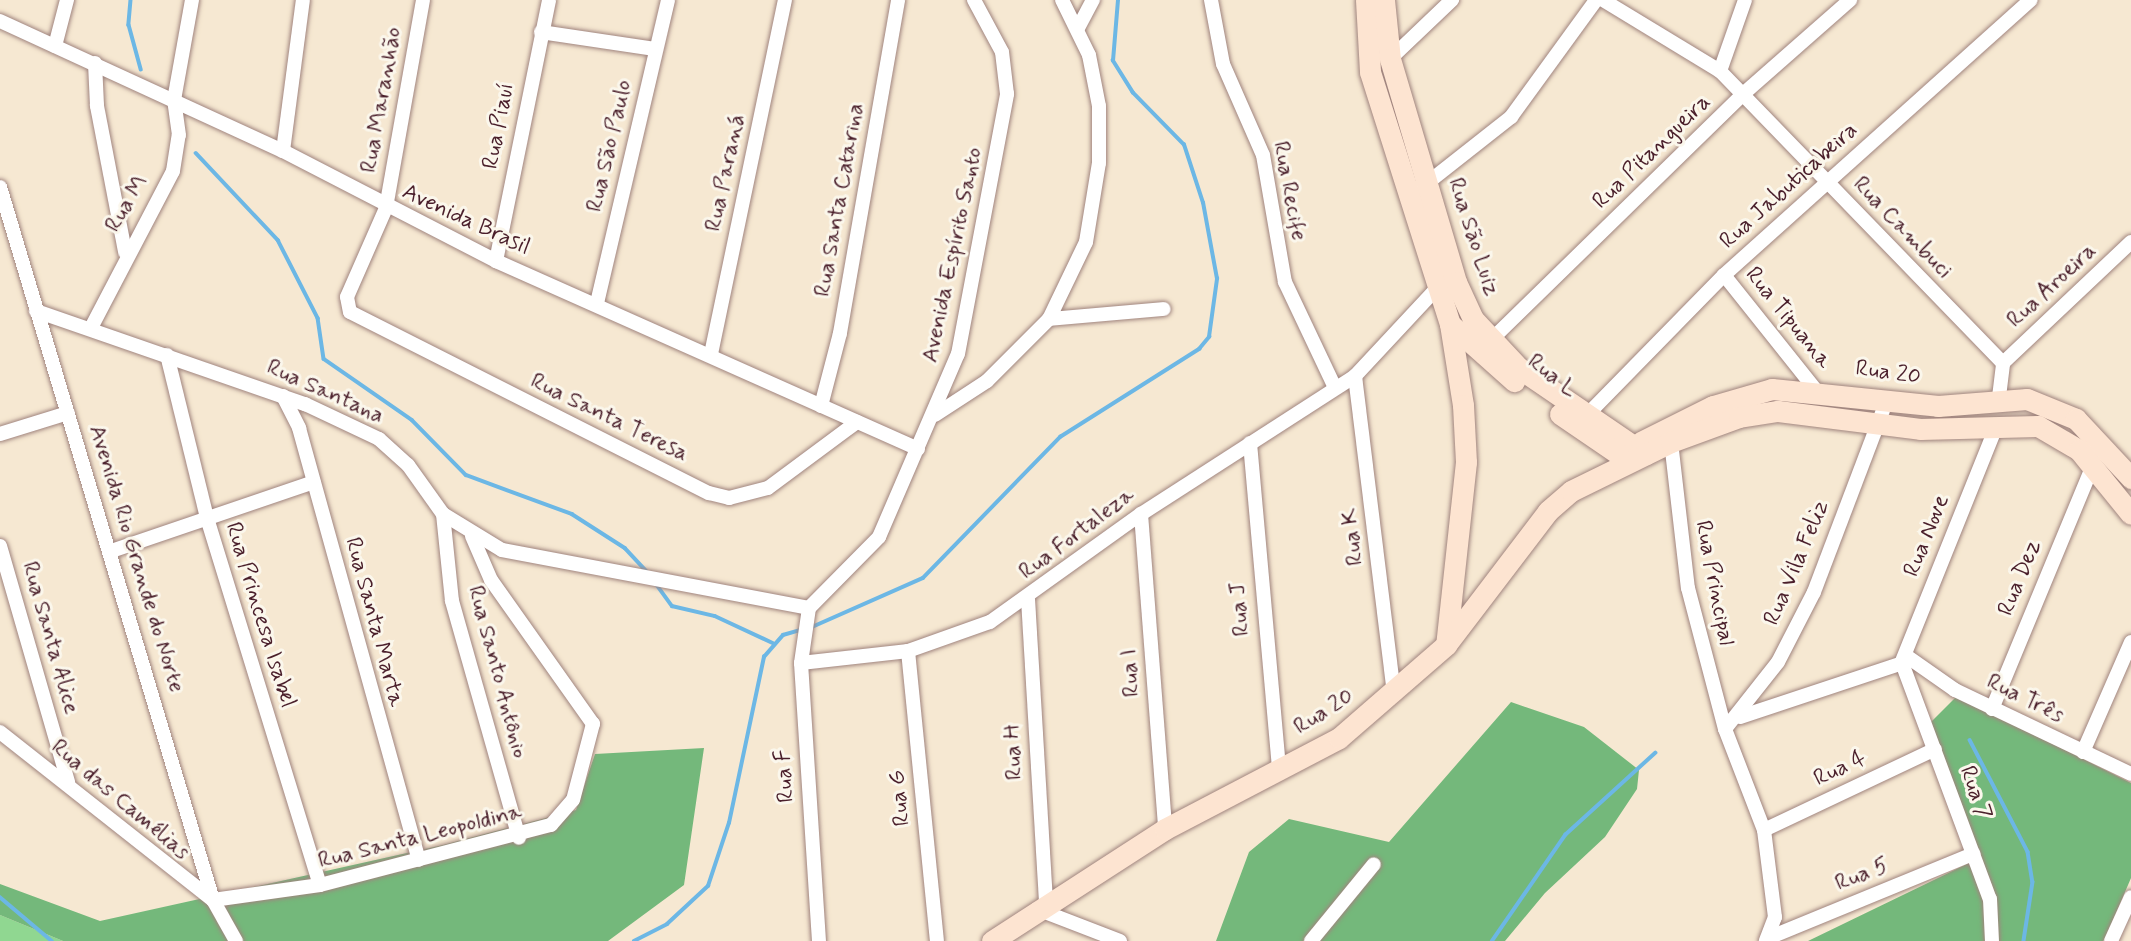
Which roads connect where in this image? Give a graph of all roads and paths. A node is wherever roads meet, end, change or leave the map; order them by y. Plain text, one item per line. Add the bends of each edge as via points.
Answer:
1 (67, 0) edge
2 (192, 0) edge
3 (303, 0) edge
4 (423, 0) edge
5 (549, 0) edge
6 (668, 0) edge
7 (785, 0) edge
8 (898, 0) edge
9 (974, 0) edge
10 (1062, 0) edge
11 (1093, 0) edge
12 (1211, 0) edge
13 (1366, 0) edge
14 (1384, 0) edge
15 (1452, 0) edge
16 (1596, 0) edge
17 (1603, 0) edge
18 (1745, 0) edge
19 (1850, 0) edge
20 (2031, 0) edge
21 (0, 21) edge
22 (1078, 28) junction
23 (541, 32) junction
24 (55, 46) junction
25 (655, 50) junction
26 (1390, 59) junction
27 (95, 63) junction
28 (1720, 71) junction
29 (1742, 95) junction
30 (174, 100) junction
31 (283, 151) junction
32 (1825, 182) junction
33 (1428, 183) junction
34 (0, 187) edge
35 (1409, 197) junction
36 (386, 208) junction
37 (2131, 242) edge
38 (125, 253) junction
39 (496, 261) junction
40 (1724, 275) junction
41 (1438, 287) junction
42 (347, 297) joint
43 (597, 303) junction
44 (1164, 309) dead end
45 (36, 311) junction
46 (1049, 318) junction
47 (1450, 324) junction
48 (92, 326) junction
49 (1490, 341) junction
50 (711, 354) junction
51 (167, 355) junction
52 (2003, 363) junction
53 (1354, 376) junction
54 (1335, 388) junction
55 (1815, 389) junction
56 (283, 396) junction
57 (1999, 397) junction
58 (1887, 400) junction
59 (821, 406) junction
60 (68, 413) junction
61 (935, 415) junction
62 (1587, 415) junction
63 (857, 422) junction
64 (1879, 424) junction
65 (1996, 427) junction
66 (0, 434) edge
67 (1671, 442) junction
68 (1250, 443) junction
69 (918, 449) junction
70 (1636, 454) junction
71 (2096, 468) junction
72 (2131, 480) edge
73 (314, 482) junction
74 (443, 514) junction
75 (1141, 514) junction
76 (2131, 514) edge
77 (207, 518) junction
78 (472, 536) junction
79 (0, 546) edge
80 (111, 551) junction
81 (1028, 599) junction
82 (809, 608) junction
83 (2131, 642) edge
84 (1447, 645) junction
85 (908, 651) junction
86 (1903, 659) junction
87 (801, 663) junction
88 (1394, 693) junction
89 (1992, 709) junction
90 (1740, 717) junction
91 (1725, 729) junction
92 (0, 732) edge
93 (1935, 749) junction
94 (2083, 752) junction
95 (1279, 770) junction
96 (2131, 774) edge
97 (68, 782) junction
98 (1165, 829) junction
99 (1764, 830) junction
100 (519, 838) junction
101 (1973, 854) junction
102 (419, 860) junction
103 (1374, 864) dead end
104 (320, 885) junction
105 (2131, 897) edge
106 (213, 900) junction
107 (1042, 906) junction
108 (1767, 940) edge
109 (236, 941) edge
110 (819, 941) edge
111 (937, 941) edge
112 (992, 941) edge
113 (1120, 941) edge
114 (1311, 941) edge
115 (1992, 941) edge
116 (2111, 941) edge

1 - 24 street
2 - 30 street, Rua M
3 - 31 street
4 - 36 street, Rua Maranhão
5 - 23 street, Rua Piauí
6 - 25 street, Rua São Paulo
7 - 50 street, Rua Paraná
8 - 59 street, Rua Santa Catarina via 840,333
9 - 61 street, Avenida Espírito Santo via 1002,52 1007,94 958,354
10 - 22 street
11 - 22 street
12 - 54 street, Rua Recife via 1220,55 1263,155 1285,282
13 - 35 street via 1370,72
14 - 26 street, Rua São Luiz
15 - 26 street
16 - 33 street via 1511,117
17 - 28 street, Rua Cambuci
18 - 28 street
19 - 29 street, Rua Pitangueira
20 - 32 street, Rua Jabuticabeira
21 - 24 street, Avenida Brasil
22 - 46 street via 1100,106 1099,163 1086,242
23 - 25 street
23 - 39 street, Rua Piauí
24 - 27 street, Avenida Brasil
25 - 43 street, Rua São Paulo
26 - 33 street, Rua São Luiz
27 - 30 street, Avenida Brasil
27 - 38 street via 97,106
28 - 29 street, Rua Cambuci
29 - 32 street, Rua Cambuci
29 - 49 street, Rua Pitangueira
30 - 31 street, Avenida Brasil
30 - 38 street, Rua M via 180,135 173,171
31 - 36 street, Avenida Brasil
32 - 40 street, Rua Jabuticabeira
32 - 52 street, Rua Cambuci
33 - 35 street
33 - 49 street, Rua São Luiz via 1456,282
34 - 45 street, Avenida Rio Grande do Norte
35 - 41 street
36 - 39 street, Avenida Brasil
36 - 42 street, Rua Maranhão
37 - 52 street, Rua Aroeira
38 - 48 street, Rua M
39 - 43 street, Avenida Brasil
40 - 55 street, Rua Tipuana
40 - 62 street, Rua Jabuticabeira
41 - 47 street
41 - 53 street
42 - 63 street, Rua Santa Teresa via 357,319 709,493 738,497 768,488
43 - 50 street, Avenida Brasil
44 - 46 street
45 - 48 street, Rua Santana
45 - 60 street, Avenida Rio Grande do Norte
46 - 61 street via 987,381
47 - 70 street, Rua L via 1526,390
47 - 84 street via 1466,462
48 - 51 street, Rua Santana
49 - 62 street, Rua São Luiz
50 - 59 street, Avenida Brasil
51 - 56 street, Rua Santana
51 - 77 street, Rua Princesa Isabel
52 - 57 street
53 - 54 street, Rua Fortaleza
53 - 88 street, Rua K
54 - 68 street, Rua Fortaleza
55 - 58 street, Rua 20
55 - 70 street, Rua 20 via 1746,394
56 - 73 street, Rua Santa Marta
56 - 74 street, Rua Santana via 395,450
57 - 58 street, Rua 20 via 1938,406
57 - 72 street, Rua 20 via 2027,398 2076,419
58 - 64 street, Rua Vila Feliz
59 - 63 street, Avenida Brasil
60 - 66 street
60 - 80 street, Avenida Rio Grande do Norte
61 - 69 street, Avenida Espírito Santo
62 - 70 street, Rua São Luiz
63 - 69 street, Avenida Brasil
64 - 65 street, Rua 20
64 - 67 street, Rua 20 via 1769,412
64 - 90 street, Rua Vila Feliz via 1814,592
65 - 71 street, Rua 20 via 2047,429
65 - 86 street, Rua Nove
67 - 70 street, Rua 20
67 - 91 street, Rua Principal via 1688,588
68 - 75 street, Rua Fortaleza
68 - 95 street, Rua J
69 - 82 street, Avenida Espírito Santo via 879,537
70 - 84 street, Rua 20 via 1571,491 1548,511
71 - 72 street
71 - 76 street, Rua 20
71 - 89 street, Rua Dez
73 - 77 street
73 - 102 street, Rua Santa Marta
74 - 78 street, Rua Santana
74 - 100 street, Rua Santo Antônio via 452,601
75 - 81 street, Rua Fortaleza
75 - 98 street, Rua I
77 - 80 street
77 - 104 street, Rua Princesa Isabel
78 - 82 street, Rua Santana via 526,556 614,567
78 - 100 street, Rua Santa Leopoldina via 491,580 593,724 587,764 567,813
79 - 97 street, Rua Santa Alice
80 - 106 street, Avenida Rio Grande do Norte
81 - 85 street, Rua Fortaleza via 990,622
81 - 107 street, Rua H
82 - 87 street, Rua F
83 - 94 street
84 - 88 street, Rua 20
85 - 87 street, Rua Fortaleza
85 - 111 street, Rua G
86 - 89 street, Rua Três
86 - 90 street
86 - 93 street, Rua 7
87 - 110 street, Rua F
88 - 95 street, Rua 20 via 1339,738
89 - 94 street, Rua Três
90 - 91 street, Rua Vila Feliz
91 - 99 street, Rua Principal
92 - 97 street, Rua das Camélias
93 - 99 street, Rua 4
93 - 101 street, Rua 7
94 - 96 street, Rua Três
95 - 98 street, Rua 20
97 - 106 street, Rua das Camélias
98 - 107 street, Rua 20
99 - 108 street, Rua Principal via 1775,917
100 - 102 street, Rua Santa Leopoldina
101 - 108 street, Rua 5
101 - 115 street, Rua 7 via 1990,899
102 - 104 street, Rua Santa Leopoldina
103 - 114 street
104 - 106 street, Rua Santa Leopoldina
105 - 116 street
106 - 109 street, Avenida Rio Grande do Norte
107 - 112 street, Rua 20
107 - 113 street

